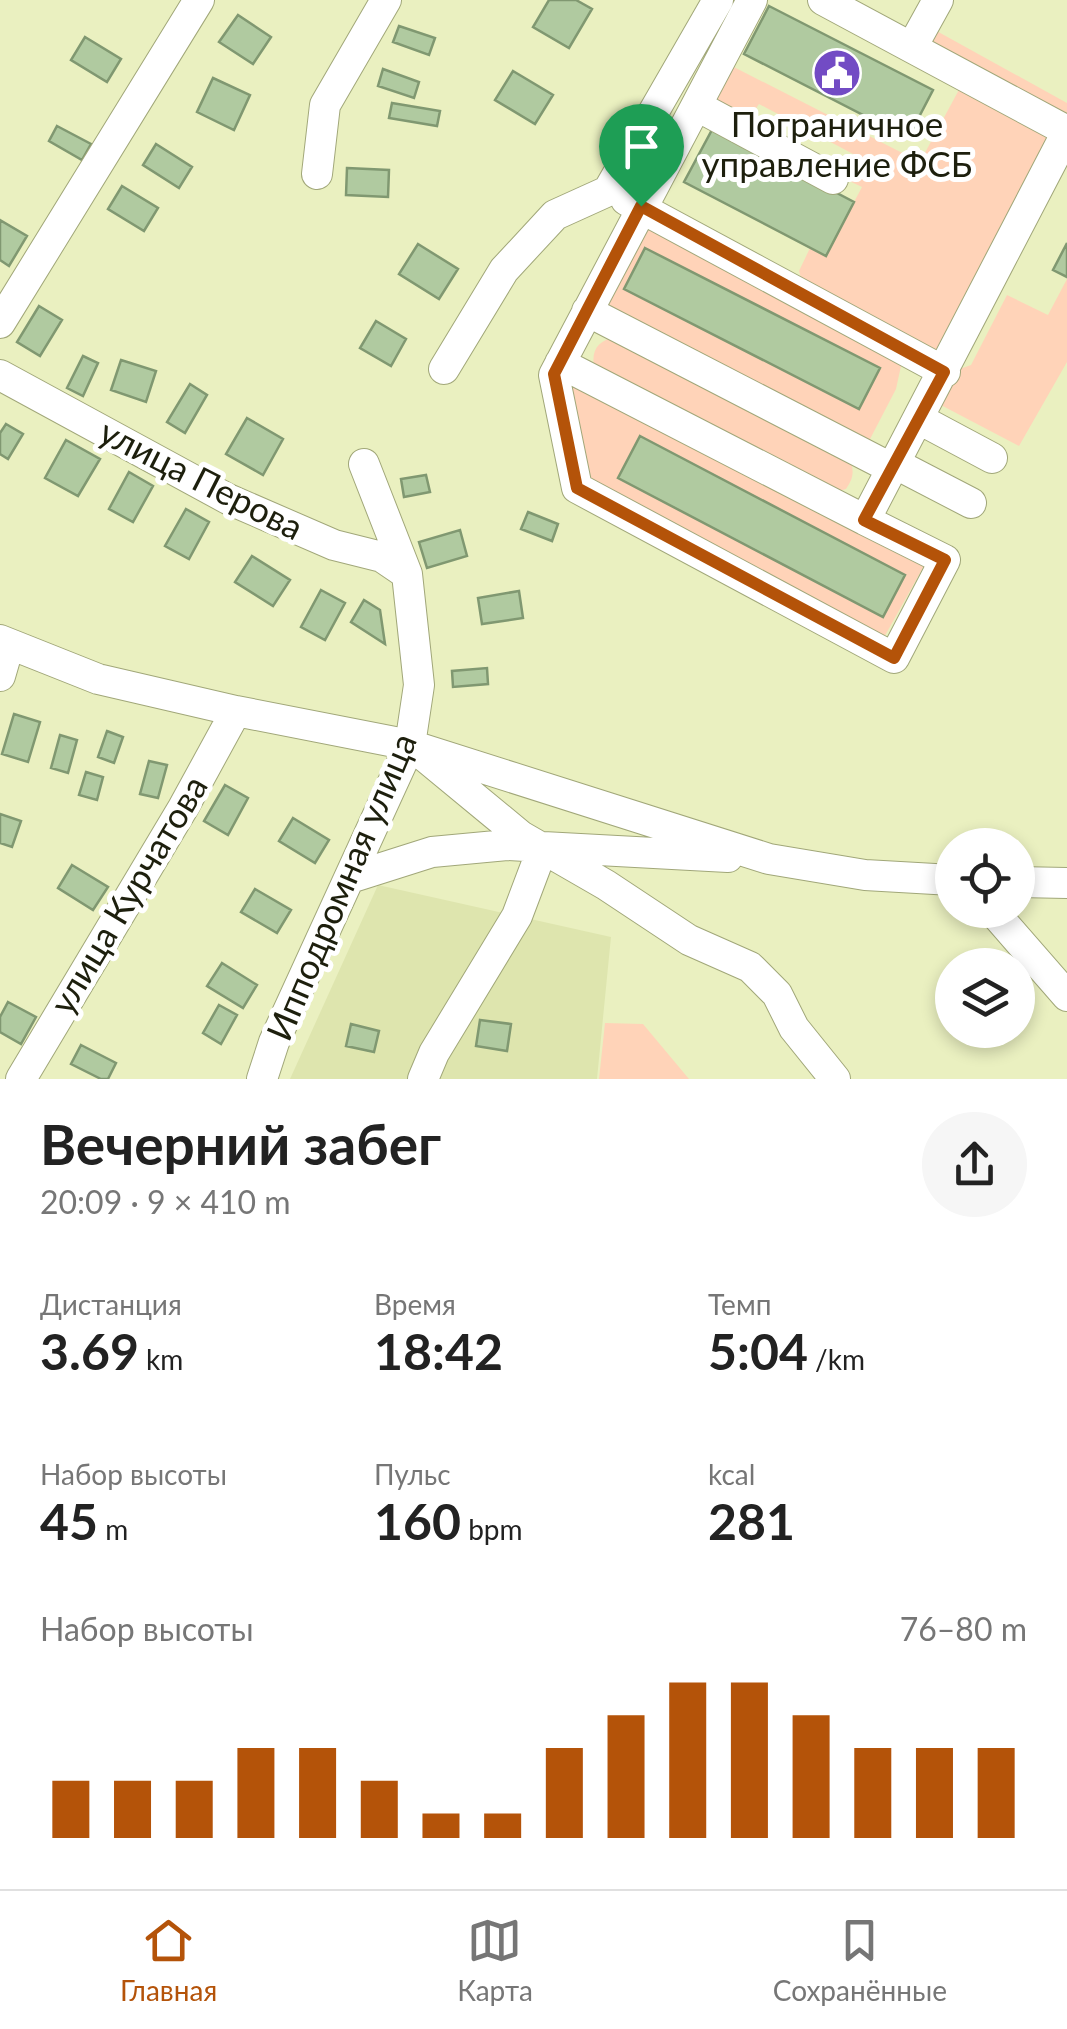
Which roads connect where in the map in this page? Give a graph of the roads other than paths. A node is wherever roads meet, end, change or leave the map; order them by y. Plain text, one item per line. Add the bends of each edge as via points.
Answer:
1 (199, 0) edge
2 (386, 0) edge
3 (718, 0) edge
4 (752, 0) edge
5 (823, 0) edge
6 (938, 0) edge
7 (912, 47) junction
8 (696, 106) junction
9 (1067, 131) edge
10 (318, 174) dead end
11 (833, 179) dead end
12 (608, 191) junction
13 (641, 206) junction
14 (587, 311) junction
15 (0, 323) edge
16 (560, 363) junction
17 (444, 368) dead end
18 (944, 372) junction
19 (0, 375) edge
20 (918, 419) junction
21 (992, 458) dead end
22 (364, 464) dead end
23 (892, 466) junction
24 (970, 503) dead end
25 (864, 520) junction
26 (407, 574) junction
27 (4, 642) edge
28 (0, 676) edge
29 (236, 710) junction
30 (410, 745) junction
31 (544, 848) junction
32 (770, 858) junction
33 (350, 878) junction
34 (935, 879) edge
35 (1035, 882) edge
36 (1067, 883) edge
37 (1008, 928) edge
38 (1067, 996) edge
39 (20, 1079) edge
40 (262, 1079) edge
41 (423, 1079) edge
42 (835, 1079) edge

1 - 15 street
2 - 10 street via 325,105
3 - 12 street
4 - 8 street
5 - 7 street
6 - 7 street
7 - 9 street
8 - 11 street
8 - 13 street
9 - 18 street
12 - 13 street
12 - 17 street via 554,215 504,270
13 - 14 street
13 - 18 street
14 - 16 street
14 - 23 street
16 - 25 street
16 - 25 street via 554,374 577,488 894,658 945,560
18 - 20 street
19 - 26 street, улица Перова via 228,499 334,545 382,557
20 - 21 street
20 - 23 street
22 - 26 street, Ипподромная улица
23 - 24 street
23 - 25 street
26 - 30 street, Ипподромная улица via 419,685
27 - 28 street
27 - 29 street via 98,679
29 - 30 street
29 - 39 street, улица Курчатова
30 - 31 street
30 - 32 street
30 - 33 street, Ипподромная улица
31 - 32 street
31 - 33 street via 432,852
31 - 41 street via 518,916
31 - 42 street via 689,940 750,968 778,994 794,1028
32 - 34 street
33 - 40 street, Ипподромная улица
35 - 36 street
37 - 38 street

